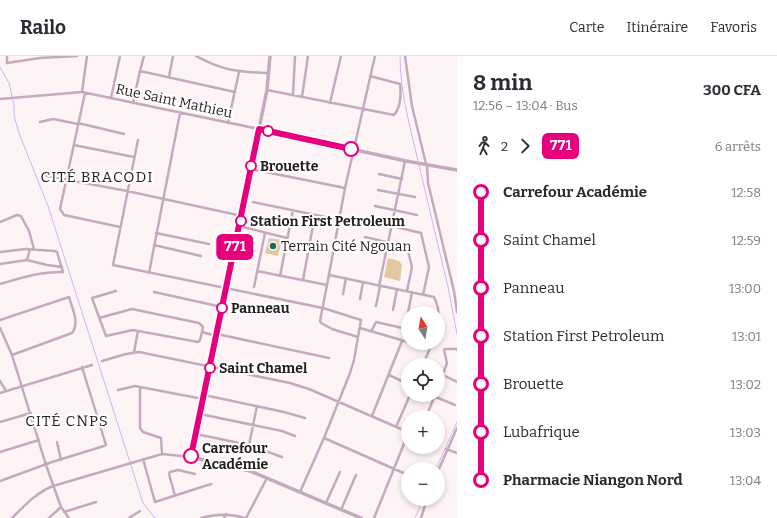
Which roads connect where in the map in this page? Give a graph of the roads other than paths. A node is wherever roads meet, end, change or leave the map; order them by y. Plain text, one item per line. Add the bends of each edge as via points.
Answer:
1 (6, 56) edge
2 (77, 56) edge
3 (87, 56) edge
4 (120, 56) edge
5 (144, 56) edge
6 (173, 56) edge
7 (196, 56) edge
8 (270, 56) edge
9 (295, 56) edge
10 (308, 56) edge
11 (341, 56) edge
12 (375, 56) edge
13 (405, 56) edge
14 (140, 72) junction
15 (239, 72) junction
16 (269, 73) junction
17 (370, 76) junction
18 (169, 77) junction
19 (267, 90) junction
20 (83, 92) junction
21 (235, 92) junction
22 (292, 95) junction
23 (302, 97) junction
24 (111, 98) junction
25 (0, 99) edge
26 (133, 103) junction
27 (330, 103) junction
28 (363, 109) junction
29 (180, 113) junction
30 (40, 122) dead end
31 (228, 123) junction
32 (78, 124) junction
33 (259, 129) junction
34 (124, 134) dead end
35 (138, 140) dead end
36 (74, 145) junction
37 (353, 149) junction
38 (134, 157) junction
39 (406, 161) junction
40 (426, 164) junction
41 (251, 169) junction
42 (457, 170) edge
43 (379, 174) dead end
44 (47, 176) dead end
45 (402, 179) junction
46 (66, 180) junction
47 (345, 188) junction
48 (378, 190) dead end
49 (127, 191) junction
50 (399, 194) junction
51 (415, 197) dead end
52 (163, 199) junction
53 (253, 202) dead end
54 (374, 206) dead end
55 (293, 210) junction
56 (396, 210) junction
57 (417, 214) dead end
58 (315, 215) junction
59 (242, 216) junction
60 (335, 219) dead end
61 (370, 221) dead end
62 (0, 222) edge
63 (239, 226) junction
64 (392, 226) junction
65 (120, 227) junction
66 (156, 233) junction
67 (264, 233) junction
68 (365, 236) dead end
69 (287, 238) junction
70 (389, 242) junction
71 (209, 244) dead end
72 (154, 245) junction
73 (32, 249) junction
74 (0, 252) edge
75 (201, 256) dead end
76 (26, 260) junction
77 (0, 264) edge
78 (62, 267) junction
79 (257, 271) junction
80 (149, 273) junction
81 (329, 275) junction
82 (280, 276) junction
83 (346, 278) junction
84 (303, 280) junction
85 (363, 282) junction
86 (0, 284) edge
87 (327, 285) junction
88 (380, 286) junction
89 (254, 287) dead end
90 (227, 289) junction
91 (397, 289) junction
92 (116, 291) dead end
93 (407, 291) junction
94 (154, 292) dead end
95 (412, 292) junction
96 (343, 294) dead end
97 (423, 295) junction
98 (360, 299) dead end
99 (456, 299) edge
100 (376, 306) dead end
101 (409, 306) edge
102 (437, 306) edge
103 (223, 307) junction
104 (323, 308) junction
105 (393, 310) dead end
106 (457, 312) edge
107 (99, 318) junction
108 (0, 320) edge
109 (0, 328) edge
110 (360, 328) junction
111 (401, 328) edge
112 (372, 330) junction
113 (138, 331) junction
114 (202, 332) junction
115 (217, 335) junction
116 (358, 337) junction
117 (401, 341) edge
118 (401, 344) edge
119 (457, 350) edge
120 (134, 352) junction
121 (12, 355) junction
122 (329, 358) dead end
123 (102, 361) dead end
124 (92, 364) dead end
125 (82, 367) junction
126 (210, 367) junction
127 (445, 369) edge
128 (389, 375) junction
129 (445, 376) edge
130 (0, 381) edge
131 (401, 381) edge
132 (457, 382) edge
133 (22, 386) junction
134 (140, 387) junction
135 (118, 390) dead end
136 (6, 391) junction
137 (0, 393) edge
138 (204, 397) junction
139 (445, 400) edge
140 (338, 402) junction
141 (407, 402) edge
142 (455, 405) dead end
143 (257, 406) junction
144 (31, 413) junction
145 (200, 414) junction
146 (372, 416) junction
147 (305, 418) dead end
148 (0, 422) edge
149 (253, 426) junction
150 (396, 427) junction
151 (457, 428) edge
152 (401, 430) edge
153 (195, 434) junction
154 (295, 436) dead end
155 (324, 438) junction
156 (39, 440) junction
157 (57, 442) dead end
158 (249, 446) junction
159 (447, 449) junction
160 (401, 451) edge
161 (0, 452) edge
162 (457, 453) edge
163 (162, 454) junction
164 (191, 457) junction
165 (282, 457) dead end
166 (143, 459) junction
167 (61, 460) junction
168 (442, 462) edge
169 (46, 465) junction
170 (394, 469) junction
171 (340, 472) dead end
172 (401, 472) edge
173 (195, 474) dead end
174 (356, 475) dead end
175 (266, 478) junction
176 (0, 481) edge
177 (211, 484) dead end
178 (53, 486) junction
179 (300, 492) junction
180 (175, 496) junction
181 (96, 502) dead end
182 (326, 503) junction
183 (425, 506) edge
184 (61, 507) junction
185 (341, 510) junction
186 (140, 511) dead end
187 (64, 512) junction
188 (226, 514) junction
189 (12, 518) edge
190 (49, 518) edge
191 (69, 518) edge
192 (129, 518) edge
193 (201, 518) edge
194 (224, 518) edge
195 (245, 518) edge
196 (361, 518) edge
197 (374, 518) edge
198 (421, 518) edge

1 - 2 street via 7,63
3 - 20 street
4 - 24 street
5 - 14 street
6 - 18 street
7 - 15 street via 216,66
8 - 16 street
9 - 22 street
10 - 23 street
11 - 27 street
12 - 17 street
13 - 40 street via 412,106
14 - 18 street
14 - 26 street
15 - 16 street
15 - 21 street
16 - 19 street
17 - 28 street
17 - 28 street via 399,83 397,112 394,115
18 - 21 street
19 - 22 street
19 - 33 street
20 - 24 street, Rue Saint Mathieu
20 - 25 street, Rue Saint Mathieu
20 - 32 street
21 - 31 street
22 - 23 street
23 - 27 street
24 - 26 street, Rue Saint Mathieu
26 - 29 street, Rue Saint Mathieu
27 - 28 street
28 - 37 street
29 - 31 street, Rue Saint Mathieu
29 - 52 street
30 - 32 street via 53,119
31 - 33 street, Rue Saint Mathieu
32 - 34 street
32 - 36 street
33 - 37 street
33 - 41 street
35 - 38 street
36 - 38 street
36 - 46 street
37 - 39 street
37 - 47 street
38 - 49 street
39 - 40 street
39 - 45 street
40 - 42 street
40 - 99 street via 428,183
41 - 47 street
41 - 59 street
43 - 45 street
44 - 46 street
45 - 50 street
46 - 49 street
46 - 65 street via 60,209 64,215
47 - 81 street
48 - 50 street
49 - 52 street
49 - 65 street
50 - 51 street
50 - 56 street
52 - 59 street
52 - 66 street
53 - 55 street
54 - 56 street
55 - 58 street
55 - 69 street
56 - 57 street
56 - 64 street
58 - 60 street
58 - 84 street
59 - 63 street
61 - 64 street
62 - 73 street via 20,216 29,231
63 - 67 street
63 - 90 street
64 - 70 street
64 - 97 street via 420,233 422,236 429,267
65 - 80 street via 113,265
66 - 71 street
66 - 72 street
67 - 69 street
67 - 79 street
68 - 70 street
69 - 82 street
70 - 88 street
70 - 93 street via 408,249 412,267
72 - 75 street
72 - 80 street
73 - 74 street
73 - 76 street
73 - 78 street via 57,252
76 - 77 street
76 - 78 street
78 - 86 street via 63,272 37,274
79 - 82 street
79 - 89 street
80 - 90 street
81 - 83 street
81 - 87 street
82 - 84 street
83 - 85 street
83 - 96 street
84 - 87 street
85 - 88 street
85 - 98 street
87 - 104 street
88 - 91 street
88 - 100 street
90 - 103 street
90 - 104 street
91 - 93 street
91 - 105 street
92 - 107 street via 92,298
93 - 95 street
94 - 103 street
95 - 97 street
95 - 101 street
97 - 102 street via 435,298
99 - 106 street
103 - 115 street
104 - 110 street via 360,320
104 - 116 street via 320,321 323,325
107 - 113 street via 106,336
107 - 114 street via 132,309 199,323 203,327
108 - 121 street via 69,297 76,328 72,332
109 - 121 street
110 - 112 street
110 - 116 street
111 - 112 street via 376,322
112 - 117 street
113 - 114 street via 198,342
113 - 120 street
114 - 115 street
115 - 122 street
115 - 126 street
116 - 140 street via 354,360
118 - 128 street
119 - 127 street via 444,350 447,363
120 - 123 street
120 - 126 street
121 - 133 street
124 - 125 street
125 - 133 street
125 - 167 street via 106,445
126 - 138 street
126 - 140 street via 290,383
128 - 131 street
128 - 146 street
129 - 132 street
130 - 136 street
133 - 136 street
133 - 144 street
134 - 135 street
134 - 138 street
134 - 163 street via 140,428 143,432 161,438
136 - 137 street
138 - 143 street
138 - 145 street
139 - 142 street
140 - 146 street
140 - 155 street
141 - 150 street
143 - 147 street
143 - 149 street
144 - 148 street
144 - 156 street
145 - 149 street
145 - 153 street
146 - 150 street
149 - 154 street
149 - 158 street
150 - 152 street
151 - 159 street
153 - 158 street
153 - 164 street
155 - 170 street
155 - 179 street
156 - 161 street
156 - 169 street
157 - 167 street
158 - 165 street
159 - 162 street
159 - 168 street
160 - 170 street
163 - 164 street
163 - 166 street
164 - 175 street via 243,469
166 - 178 street
166 - 180 street via 154,501
167 - 169 street
169 - 176 street
169 - 178 street
170 - 172 street
170 - 197 street
171 - 182 street
173 - 180 street via 178,470 170,472
174 - 185 street
175 - 179 street
175 - 195 street
177 - 180 street
178 - 184 street
178 - 189 street via 42,490
179 - 182 street
181 - 187 street
182 - 185 street
183 - 198 street
184 - 187 street
184 - 190 street
185 - 196 street
186 - 192 street
187 - 191 street
188 - 193 street
188 - 194 street
188 - 195 street

